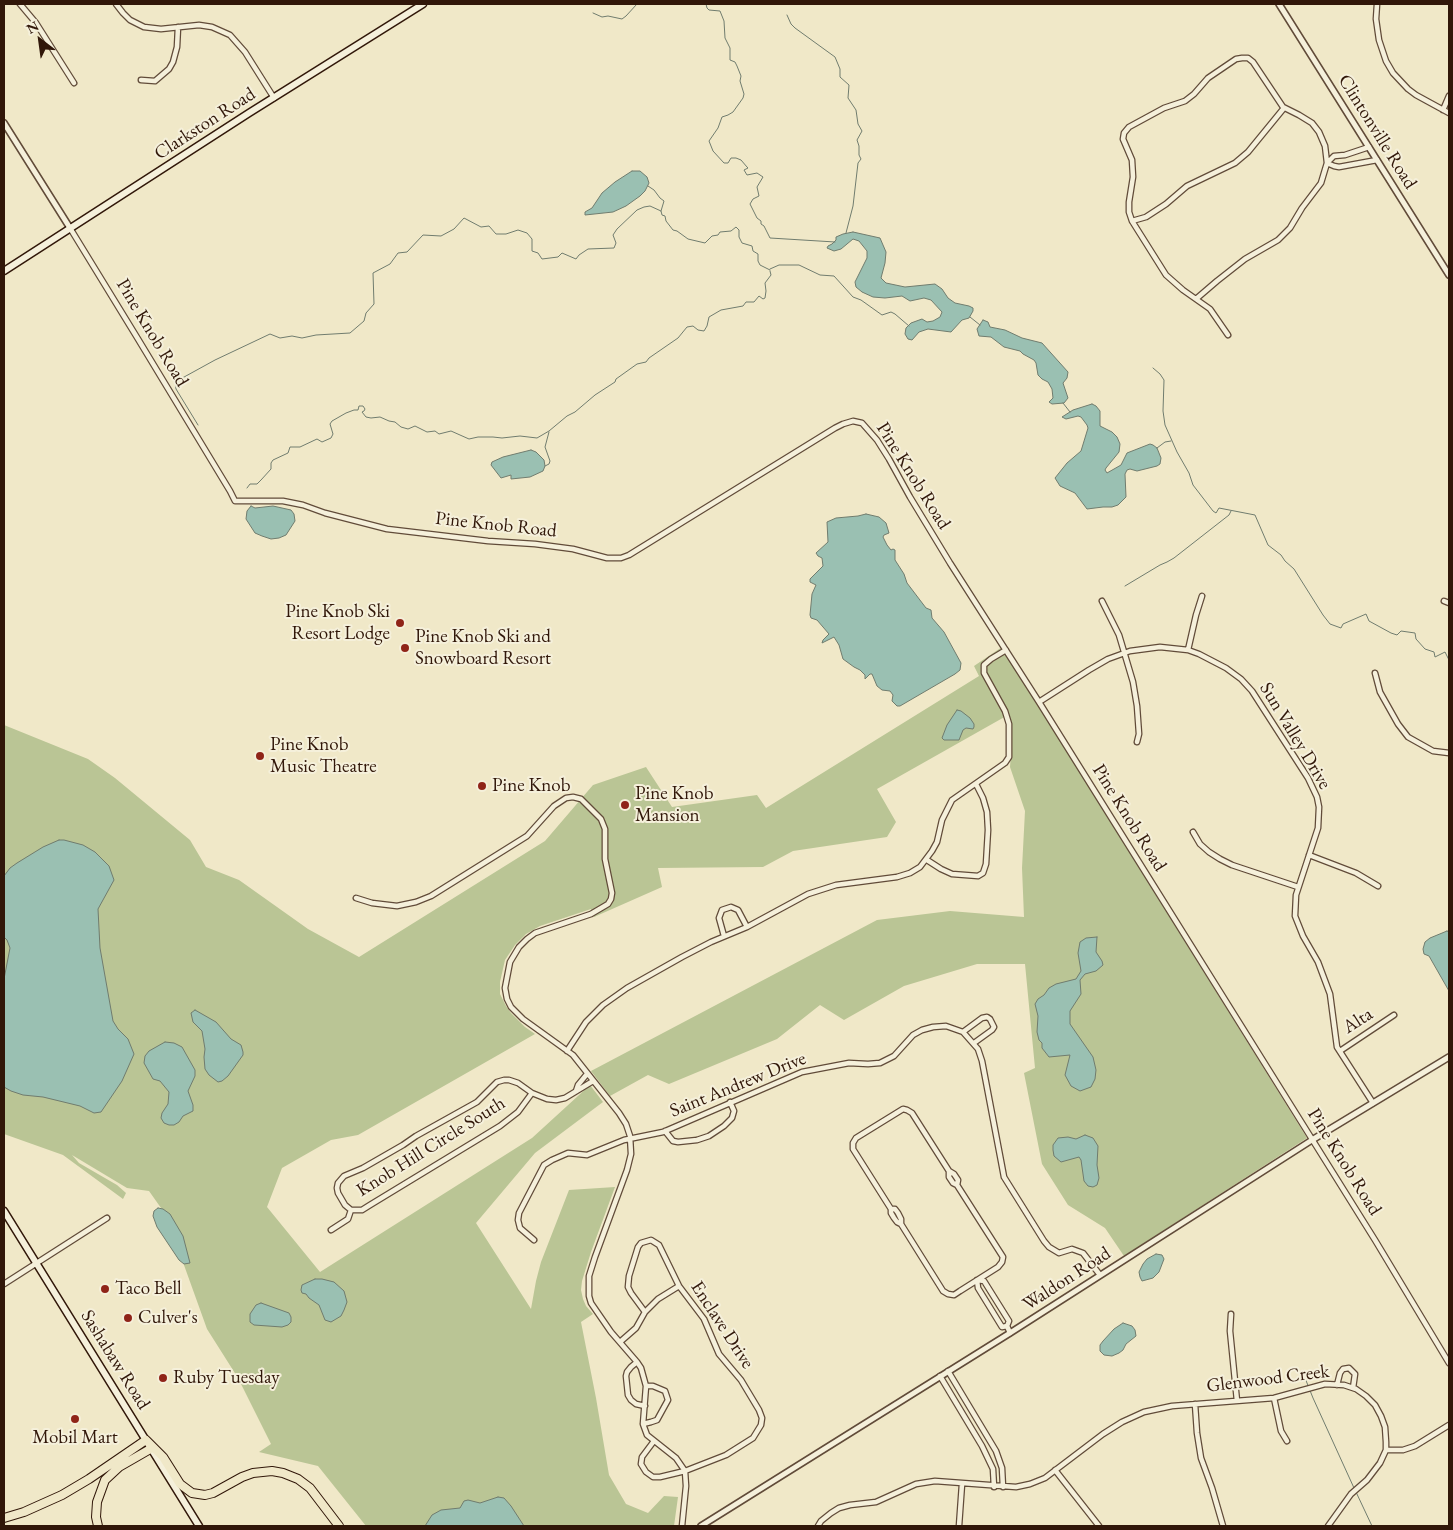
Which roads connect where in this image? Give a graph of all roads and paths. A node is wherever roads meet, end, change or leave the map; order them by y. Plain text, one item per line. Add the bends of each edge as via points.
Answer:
1 (20, 4) edge
2 (116, 4) edge
3 (423, 4) edge
4 (1279, 4) edge
5 (1377, 4) edge
6 (178, 27) junction
7 (141, 80) dead end
8 (74, 83) dead end
9 (1449, 96) edge
10 (274, 98) junction
11 (1284, 108) junction
12 (1444, 110) junction
13 (1449, 113) edge
14 (4, 124) edge
15 (1369, 147) junction
16 (1377, 160) junction
17 (1327, 162) junction
18 (1132, 221) junction
19 (70, 228) junction
20 (4, 271) edge
21 (1449, 274) edge
22 (1196, 299) junction
23 (1228, 335) dead end
24 (1202, 596) dead end
25 (1102, 601) dead end
26 (1006, 650) junction
27 (1188, 650) junction
28 (1125, 652) junction
29 (1375, 673) dead end
30 (1039, 702) junction
31 (1137, 742) dead end
32 (1449, 753) edge
33 (976, 784) junction
34 (1193, 832) dead end
35 (1309, 855) junction
36 (927, 860) junction
37 (1378, 886) dead end
38 (1298, 888) junction
39 (356, 898) dead end
40 (747, 927) junction
41 (724, 936) junction
42 (1394, 1016) dead end
43 (963, 1032) junction
44 (974, 1043) junction
45 (566, 1051) junction
46 (1340, 1051) junction
47 (1449, 1057) edge
48 (587, 1074) junction
49 (593, 1081) junction
50 (576, 1091) junction
51 (532, 1093) junction
52 (730, 1102) junction
53 (1373, 1103) junction
54 (664, 1132) junction
55 (631, 1139) junction
56 (1312, 1140) junction
57 (350, 1210) junction
58 (4, 1211) edge
59 (107, 1218) dead end
60 (331, 1230) dead end
61 (534, 1240) dead end
62 (36, 1263) junction
63 (1100, 1275) junction
64 (978, 1280) junction
65 (4, 1284) edge
66 (679, 1286) junction
67 (645, 1312) junction
68 (1231, 1314) dead end
69 (1007, 1326) junction
70 (1010, 1333) junction
71 (620, 1342) junction
72 (638, 1362) junction
73 (1449, 1362) edge
74 (948, 1371) junction
75 (940, 1376) junction
76 (1338, 1385) junction
77 (646, 1386) junction
78 (1352, 1388) junction
79 (1274, 1398) junction
80 (1237, 1401) junction
81 (1195, 1404) junction
82 (645, 1406) junction
83 (978, 1421) junction
84 (643, 1424) junction
85 (1449, 1425) edge
86 (970, 1426) junction
87 (146, 1440) junction
88 (654, 1441) junction
89 (1287, 1441) dead end
90 (152, 1448) junction
91 (1386, 1450) junction
92 (1055, 1470) junction
93 (685, 1471) junction
94 (962, 1484) junction
95 (994, 1487) junction
96 (1003, 1487) junction
97 (4, 1518) edge
98 (98, 1526) edge
99 (199, 1526) edge
100 (339, 1526) edge
101 (682, 1526) edge
102 (701, 1526) edge
103 (818, 1526) edge
104 (959, 1526) edge
105 (1099, 1526) edge
106 (1223, 1526) edge
107 (1328, 1526) edge

1 - 8 street
2 - 6 street via 139,25 152,29
3 - 10 main road, Clarkston Road
4 - 15 street, Clintonville Road
5 - 12 street via 1378,40 1393,74 1416,95
6 - 7 street via 176,56 169,69 155,80
6 - 10 street via 199,25 230,35
9 - 12 street
10 - 19 main road, Clarkston Road
11 - 17 street via 1312,123 1322,138
11 - 18 street via 1236,163 1187,186 1146,217
11 - 18 street via 1253,62 1242,58 1208,78 1185,101 1129,127 1123,139 1132,160 1129,202
12 - 13 street
14 - 19 street, Pine Knob Road
15 - 16 street, Clintonville Road
15 - 17 street via 1334,156
16 - 17 street via 1339,167
16 - 21 street, Clintonville Road
17 - 22 street via 1321,183 1290,228
18 - 22 street via 1166,275
19 - 20 main road, Clarkston Road
19 - 26 street, Pine Knob Road via 235,501 283,501 387,529 535,544 621,558 835,428 853,421 862,423 877,440
22 - 23 street via 1210,309
24 - 27 street
25 - 28 street
26 - 30 street, Pine Knob Road
26 - 33 street via 984,665 984,673 1005,710 1009,724 1009,757 1005,764
27 - 28 street, Sun Valley Drive via 1160,647
27 - 35 street, Sun Valley Drive via 1209,658 1241,679 1261,703 1308,778 1320,812
28 - 30 street, Sun Valley Drive via 1089,670
28 - 31 street via 1134,682
29 - 32 street via 1380,692 1408,737 1432,751
30 - 56 street, Pine Knob Road
33 - 36 street via 957,795 946,809
33 - 36 street via 987,812 983,873 978,876 952,874
34 - 38 street via 1200,844 1220,859
35 - 37 street via 1356,873
35 - 38 street, Sun Valley Drive
36 - 40 street via 910,873 897,877 836,885 808,894
38 - 46 street, Sun Valley Drive via 1294,909 1297,924 1318,962 1330,994
39 - 45 street via 397,906 431,896 528,836 561,800 581,799 601,819 605,829 605,859 611,899 591,914 535,933 527,939 510,962 505,988 511,1007
40 - 41 street
40 - 41 street via 738,910 731,907 722,910 719,918
41 - 45 street via 682,956 614,997 586,1022
42 - 46 street, Alta
43 - 44 street
43 - 44 street via 982,1018 990,1019 994,1027
43 - 52 street, Saint Andrew Drive via 946,1026 922,1030 887,1060 802,1072
44 - 63 street via 982,1061 1004,1177 1049,1247 1059,1253 1072,1249 1083,1253
45 - 48 street
46 - 53 street, Sun Valley Drive
47 - 53 street, Waldon Road
48 - 49 street
48 - 50 street
49 - 50 street
49 - 55 street via 626,1124
50 - 51 street via 556,1100
51 - 57 street, Knob Hill Circle South via 518,1112 500,1126 362,1210
51 - 57 street via 509,1080 497,1082 477,1102 344,1176 338,1183 338,1193
52 - 54 street, Saint Andrew Drive
52 - 54 street via 734,1111 732,1118 709,1136 678,1142
53 - 56 street, Waldon Road
54 - 55 street, Saint Andrew Drive
55 - 61 street, Saint Andrew Drive via 587,1155 568,1153 544,1166 518,1220 520,1228
55 - 71 street via 627,1170 588,1285 588,1296
56 - 63 street, Waldon Road
56 - 73 street, Pine Knob Road
57 - 60 street, Knob Hill Circle South via 348,1219
58 - 62 main road, Sashabaw Road
59 - 62 street
62 - 65 street
62 - 87 main road, Sashabaw Road
63 - 70 street, Waldon Road
64 - 64 street via 998,1267 1003,1257 957,1184 958,1180 912,1113 903,1109 856,1138 854,1149 894,1218 943,1291 954,1294
64 - 69 street via 984,1281 1009,1321
64 - 69 street via 978,1288 1002,1327
66 - 67 street
66 - 67 street, Enclave Drive via 659,1245 650,1240 641,1243 631,1266 628,1287
66 - 93 street, Enclave Drive via 704,1319 719,1354 741,1380 762,1418 762,1425 753,1438 726,1455
67 - 71 street via 636,1328
68 - 80 street
69 - 70 street
70 - 74 street, Waldon Road
71 - 72 street
72 - 77 street
72 - 82 street via 627,1372 628,1395 636,1404
74 - 75 street, Waldon Road
74 - 83 street
75 - 86 street
75 - 102 street, Waldon Road
76 - 78 street, Glenwood Creek
76 - 78 street via 1340,1373 1349,1368 1355,1374
76 - 79 street, Glenwood Creek via 1325,1384
77 - 82 street
77 - 84 street via 665,1391 668,1400 656,1420
78 - 91 street, Glenwood Creek via 1375,1405 1385,1427
79 - 80 street, Glenwood Creek
79 - 89 street via 1281,1432
80 - 81 street, Glenwood Creek
81 - 92 street, Glenwood Creek via 1144,1412 1122,1422
81 - 106 street, Glenwood Creek via 1201,1458
82 - 84 street
83 - 86 street
83 - 96 street via 996,1451 1002,1468
84 - 88 street via 647,1435
85 - 91 street via 1415,1446
86 - 95 street via 993,1469
87 - 90 main road, Sashabaw Road
87 - 97 highway via 62,1495
87 - 100 highway via 189,1492 209,1495 250,1474 266,1471 283,1473 310,1488
88 - 93 street via 676,1458
88 - 93 street via 642,1457 646,1472 660,1477
90 - 98 highway via 119,1467 105,1480 97,1502
90 - 99 main road, Sashabaw Road
91 - 107 street via 1367,1480 1351,1494
92 - 96 street, Glenwood Creek via 1030,1484
92 - 105 street
93 - 101 street
94 - 95 street, Glenwood Creek
94 - 103 street, Glenwood Creek via 935,1481 916,1484 876,1502 839,1508
94 - 104 street
95 - 96 street, Glenwood Creek

